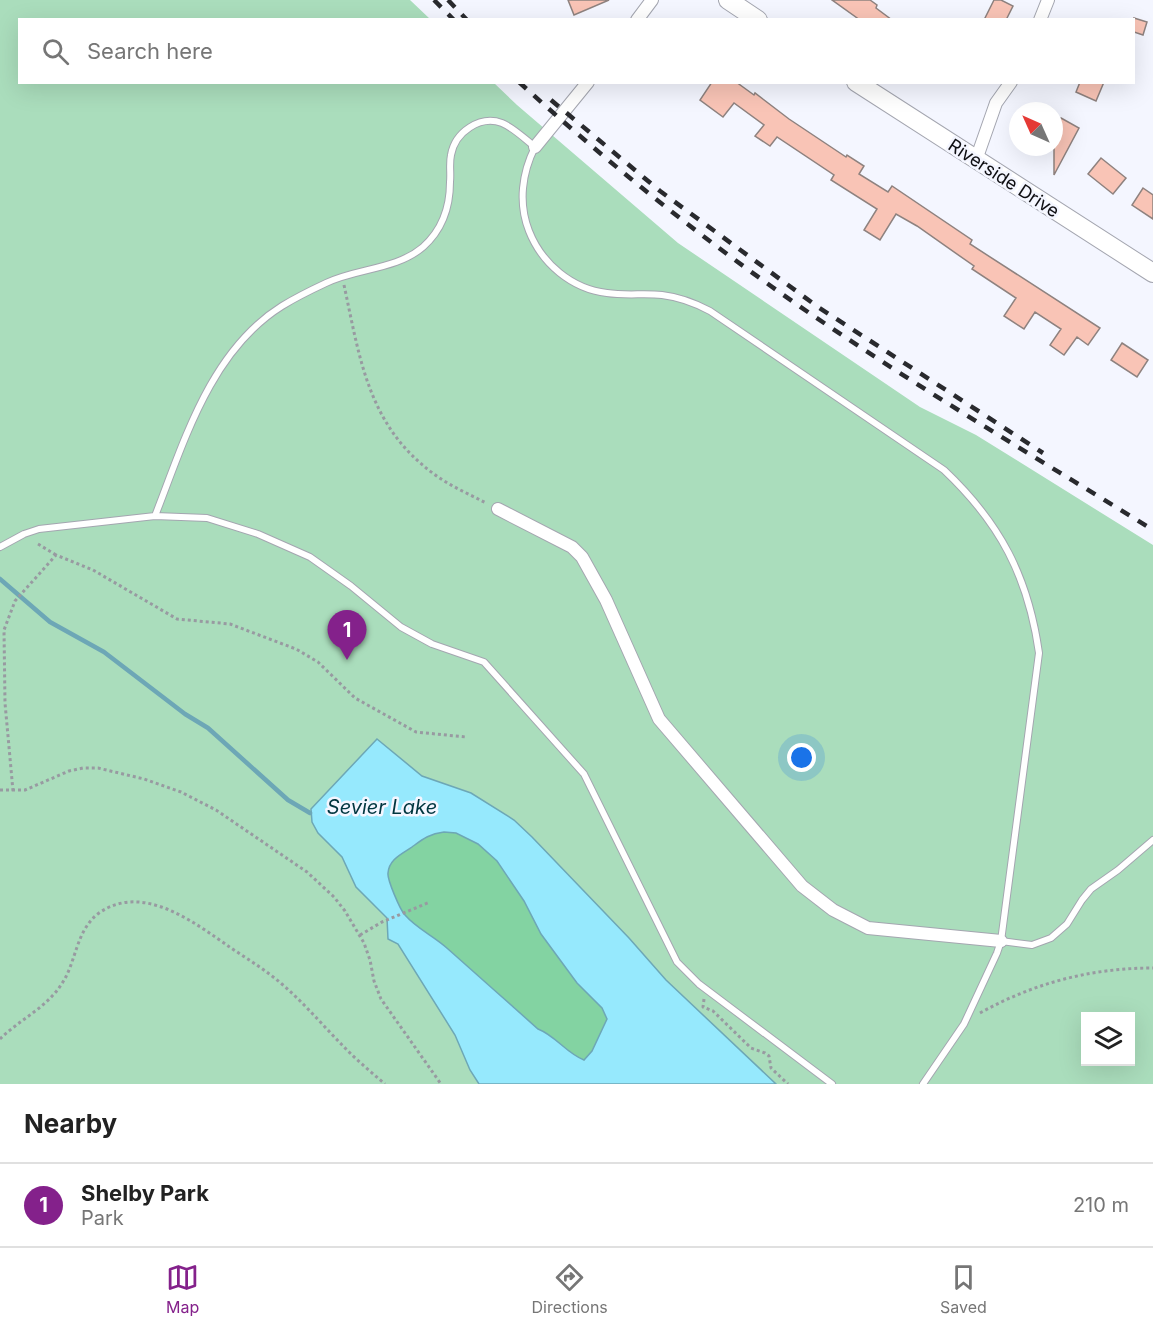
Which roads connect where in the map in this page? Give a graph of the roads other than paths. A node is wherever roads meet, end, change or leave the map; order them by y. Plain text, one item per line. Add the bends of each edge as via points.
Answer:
1 (652, 0) edge
2 (728, 0) edge
3 (1048, 0) edge
4 (638, 18) edge
5 (755, 18) edge
6 (1041, 18) edge
7 (586, 84) edge
8 (859, 84) edge
9 (1010, 84) edge
10 (535, 147) junction
11 (976, 160) junction
12 (1153, 273) edge
13 (498, 509) road end
14 (155, 516) junction
15 (0, 547) edge
16 (1153, 840) edge
17 (1001, 941) junction
18 (832, 1084) edge
19 (923, 1084) edge

1 - 4 street
2 - 5 street
3 - 6 street
7 - 10 street
8 - 11 street, Riverside Drive
9 - 11 street via 996,103
10 - 14 lane via 500,123 482,122 469,128 452,151 448,205 430,240 406,258 328,281 280,307 248,334 208,388
10 - 17 lane via 523,181 524,211 532,239 554,268 573,282 596,291 674,297 710,311 944,470 966,490 1002,538 1027,593 1039,653
11 - 12 street, Riverside Drive
13 - 17 street via 572,547 582,557 606,600 659,719 789,872 817,899 868,928
14 - 15 lane via 39,529
14 - 18 lane via 207,518 285,545 330,570 401,627 432,644 484,662 584,774 677,962 725,1005
16 - 17 lane via 1086,894 1057,934 1032,945
17 - 19 lane via 964,1024

